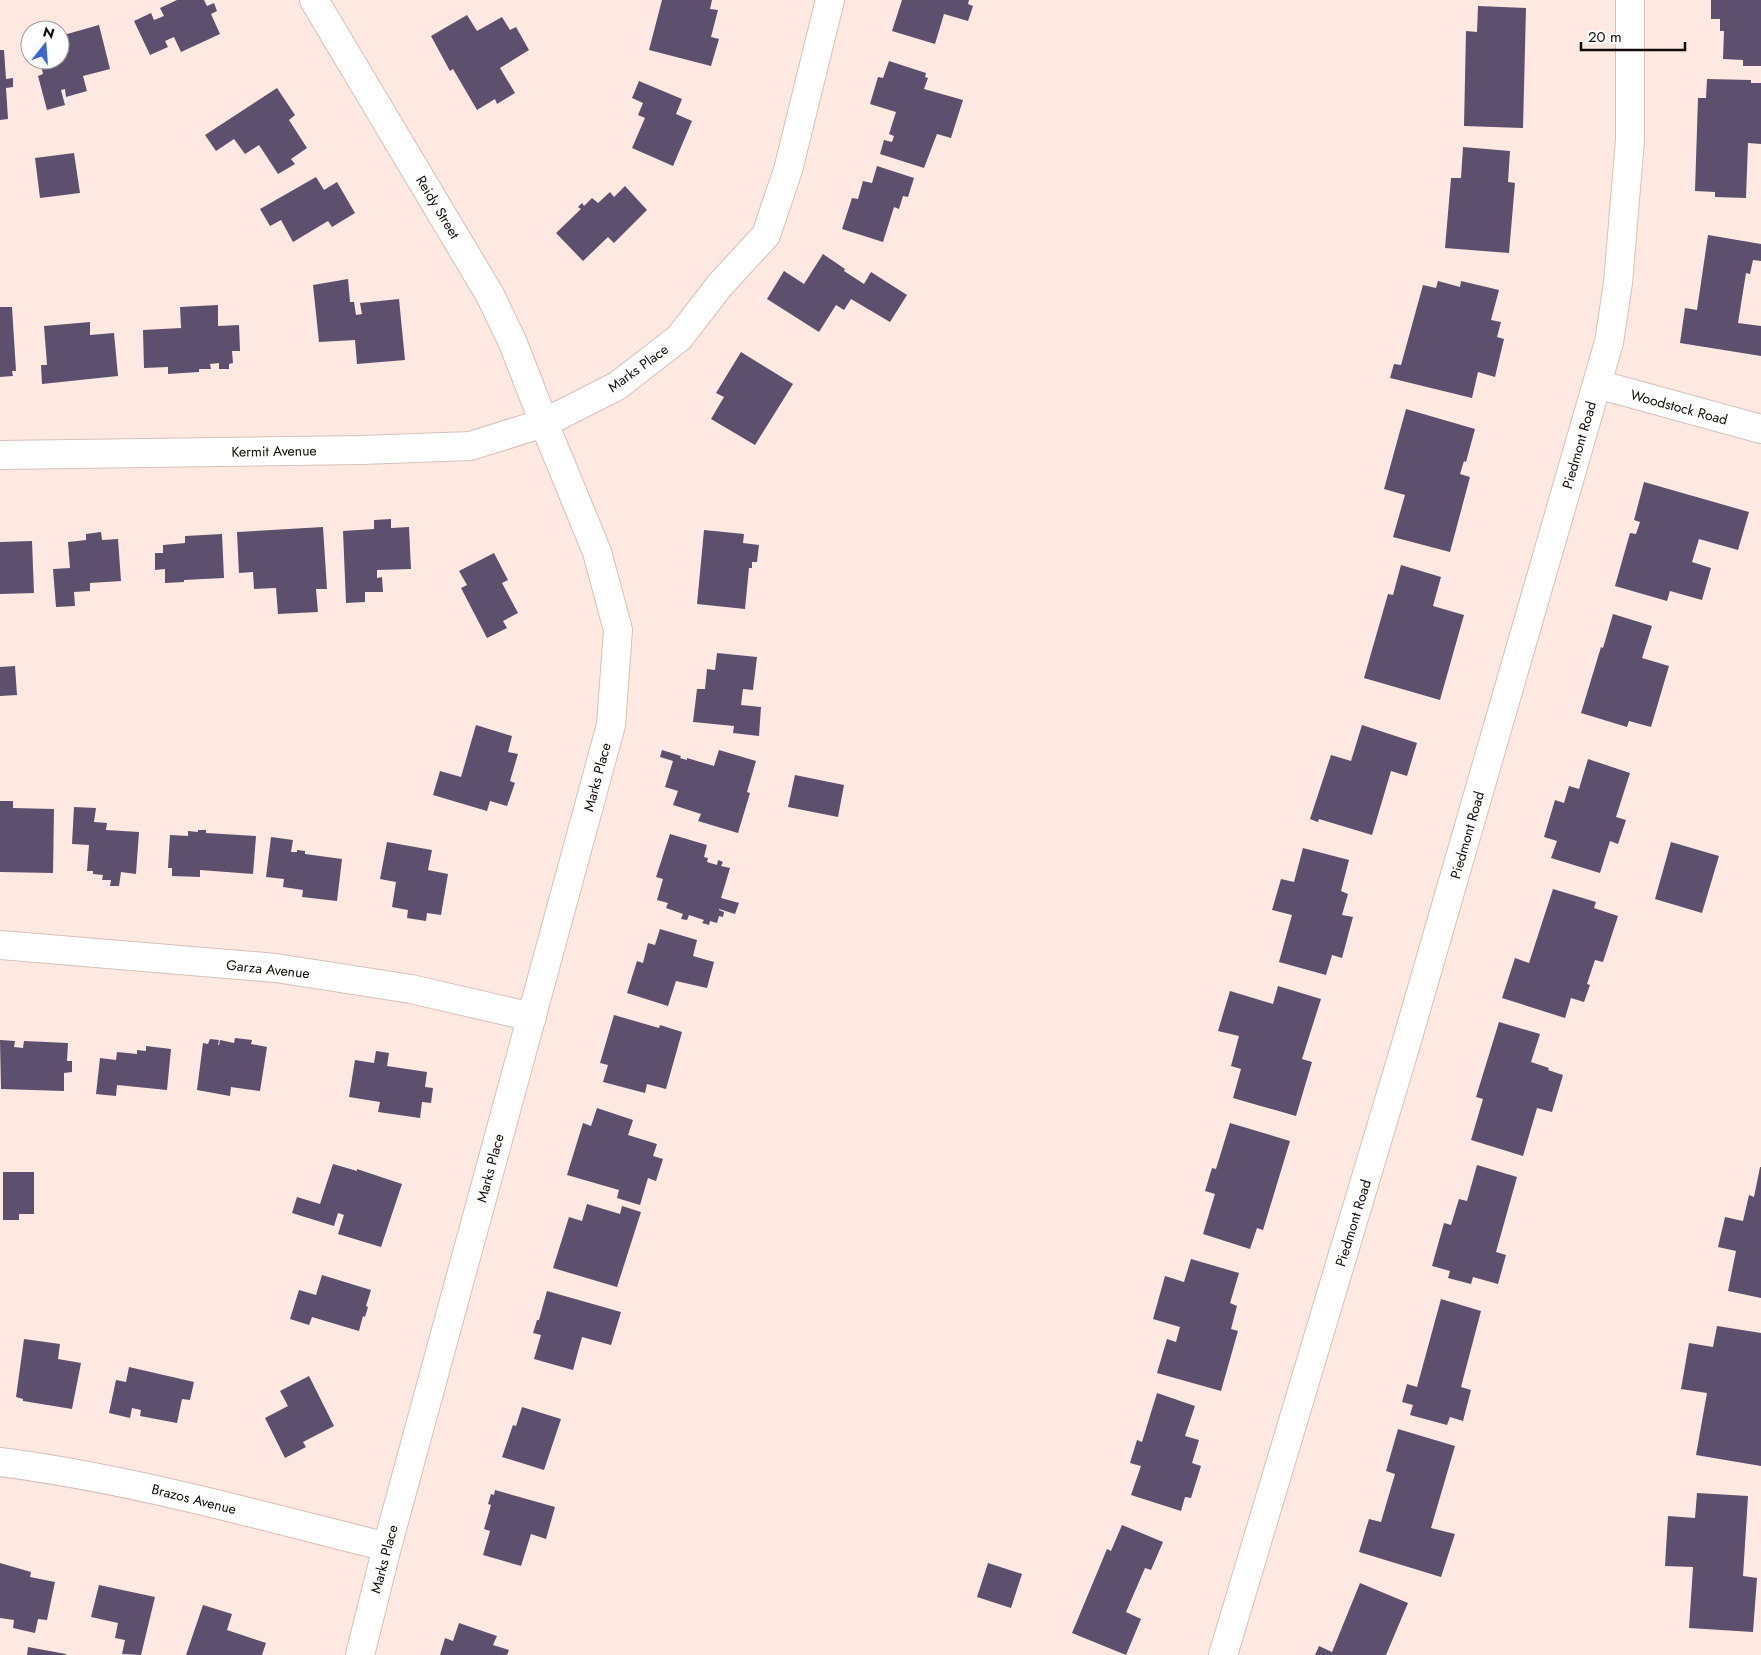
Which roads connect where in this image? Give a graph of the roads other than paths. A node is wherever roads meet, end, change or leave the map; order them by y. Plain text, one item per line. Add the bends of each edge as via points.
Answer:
1 (314, 0) edge
2 (830, 0) edge
3 (1630, 0) edge
4 (1597, 384) junction
5 (544, 423) junction
6 (1761, 429) edge
7 (0, 455) edge
8 (0, 945) edge
9 (532, 1017) junction
10 (0, 1462) edge
11 (387, 1547) junction
12 (360, 1655) edge
13 (1223, 1655) edge

1 - 5 street, Reidy Street via 490,296 513,343
2 - 5 street, Marks Place via 788,170 766,235 720,285 679,338 617,386
3 - 4 street, Piedmont Road via 1630,140 1618,283 1609,342
4 - 6 street, Woodstock Road
4 - 13 street, Piedmont Road via 1412,1025
5 - 7 street, Kermit Avenue via 470,446
5 - 9 street, Marks Place via 597,552 618,630 611,725
8 - 9 street, Garza Avenue via 276,968 411,989
9 - 11 street, Marks Place
10 - 11 street, Brazos Avenue via 132,1484
11 - 12 street, Marks Place

